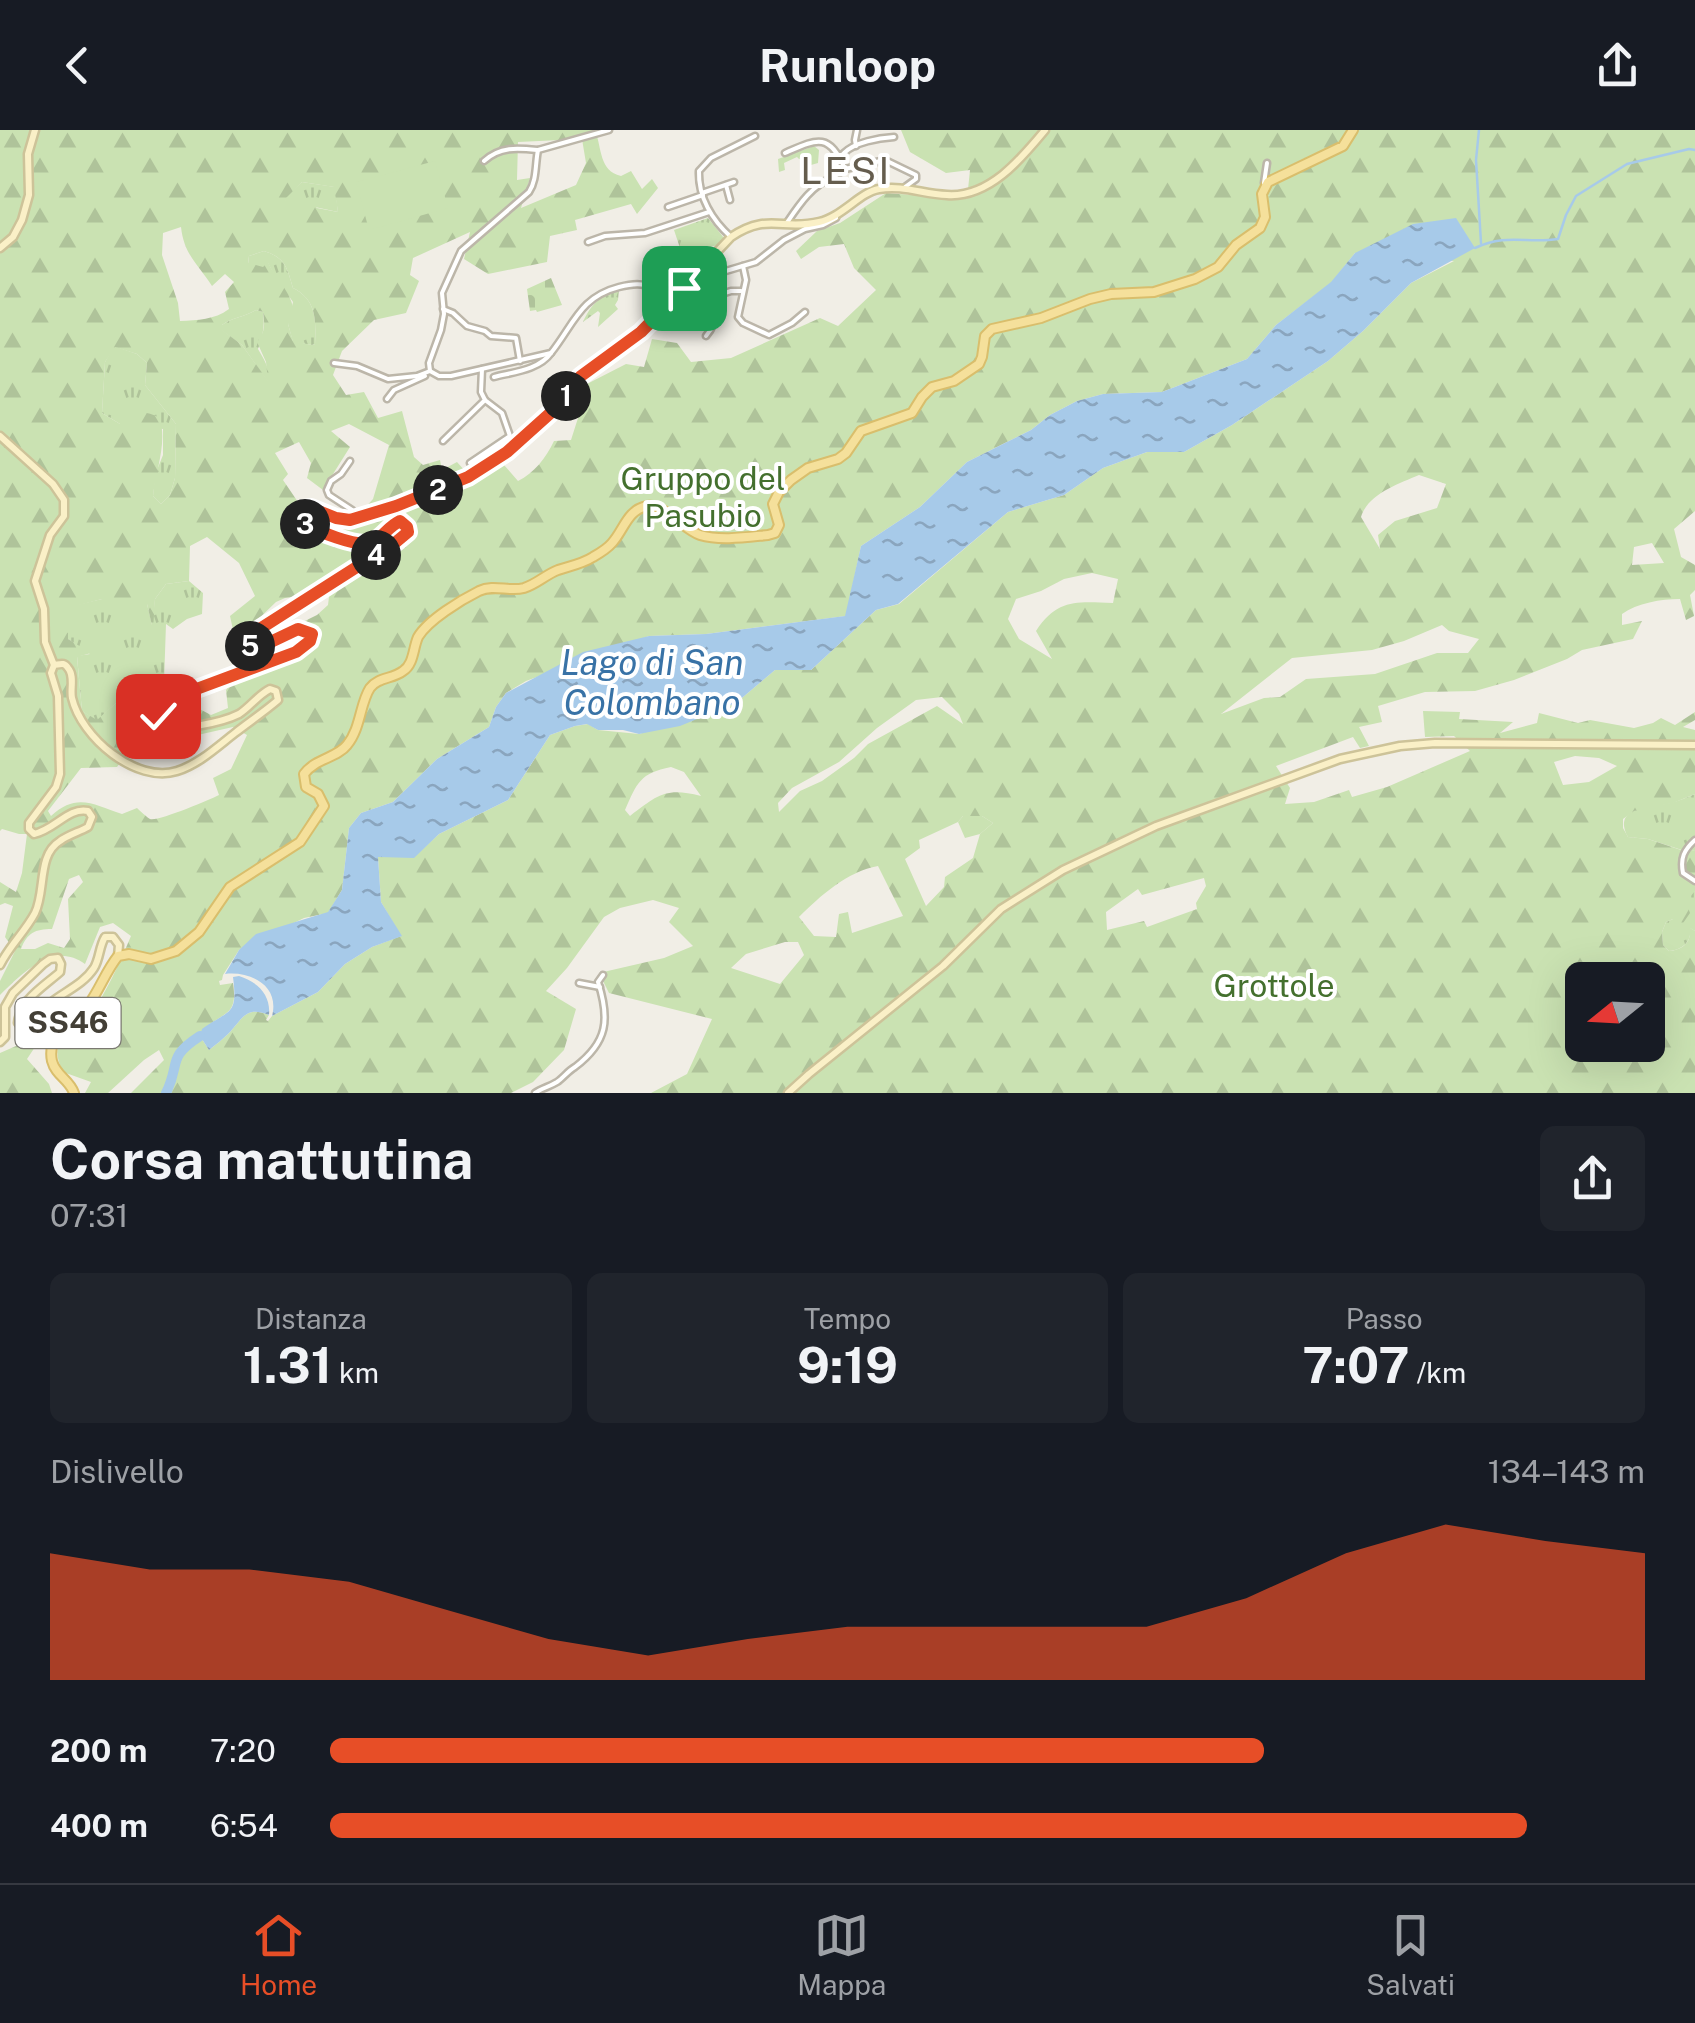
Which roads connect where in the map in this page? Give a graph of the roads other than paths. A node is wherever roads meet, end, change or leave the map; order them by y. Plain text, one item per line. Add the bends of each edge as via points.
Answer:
1 (35, 130) edge
2 (609, 130) edge
3 (857, 130) edge
4 (1045, 130) edge
5 (1353, 130) edge
6 (755, 136) dead end
7 (894, 137) dead end
8 (856, 146) junction
9 (538, 150) junction
10 (785, 154) dead end
11 (840, 158) junction
12 (484, 161) dead end
13 (1268, 163) dead end
14 (844, 169) junction
15 (833, 177) junction
16 (734, 182) dead end
17 (726, 185) junction
18 (904, 187) junction
19 (702, 194) junction
20 (1262, 194) junction
21 (730, 200) dead end
22 (668, 207) dead end
23 (709, 212) junction
24 (843, 212) junction
25 (786, 224) junction
26 (731, 237) junction
27 (588, 242) dead end
28 (0, 248) edge
29 (744, 266) junction
30 (704, 280) junction
31 (690, 281) junction
32 (743, 291) junction
33 (712, 297) junction
34 (666, 305) junction
35 (443, 309) junction
36 (805, 312) dead end
37 (706, 336) dead end
38 (551, 353) junction
39 (520, 361) junction
40 (334, 363) dead end
41 (482, 369) junction
42 (429, 372) junction
43 (494, 378) dead end
44 (387, 399) dead end
45 (485, 400) junction
46 (0, 436) edge
47 (443, 442) dead end
48 (350, 460) dead end
49 (470, 463) dead end
50 (356, 518) junction
51 (54, 664) junction
52 (1695, 745) edge
53 (1695, 840) edge
54 (1695, 880) edge
55 (118, 956) junction
56 (0, 965) edge
57 (602, 975) dead end
58 (579, 983) dead end
59 (600, 988) junction
60 (0, 1042) edge
61 (74, 1093) edge
62 (535, 1093) edge
63 (788, 1093) edge

1 - 28 street via 22,220
2 - 9 street
3 - 8 street
4 - 18 street via 1004,174 978,189 946,196
5 - 20 main road via 1342,146 1268,182
6 - 19 street via 702,166
7 - 8 street
8 - 11 street
9 - 12 street via 499,151
9 - 35 street via 529,192 464,248 442,293
10 - 11 street via 822,140
11 - 14 street
11 - 15 street
13 - 20 street
14 - 15 street
14 - 18 street via 885,160 916,175
15 - 25 street via 813,188
16 - 17 street
17 - 19 street
17 - 21 street
18 - 24 street via 874,189
19 - 22 street
19 - 23 street
20 - 55 main road, SS46 via 1266,217 1260,228 1208,274 992,329 979,364 932,387 912,413 861,431 846,453 791,480 774,504 776,533 697,535 656,506 645,506 598,555 527,587 480,590 445,612 416,640 409,666 370,689 344,749 304,774 306,787 324,806 300,842 230,887 200,932 176,951 152,959
23 - 26 street
23 - 27 street via 646,234
24 - 25 street via 822,222
24 - 29 street
25 - 26 street via 755,224
26 - 31 street
29 - 30 street
29 - 32 street
30 - 31 street
30 - 33 street
31 - 34 street
32 - 33 street
32 - 36 street via 740,320 766,335
33 - 37 street via 716,323
34 - 38 street via 644,284 606,290 584,305
34 - 50 street via 581,376 507,452 468,477
35 - 39 street via 491,336 516,338
35 - 42 street
38 - 39 street
38 - 43 street via 540,364
39 - 41 street
40 - 42 street via 388,379
41 - 42 street via 451,376
41 - 45 street
42 - 44 street
45 - 47 street
45 - 49 street via 502,413 510,436
46 - 51 street via 64,500 64,516 50,535 35,581
48 - 50 street via 328,490
50 - 51 street via 311,508 300,514 306,525 362,545 400,521 408,532 248,641 258,648 298,629 312,634 310,641 159,706 162,724 215,723 276,691 278,700 192,765 152,773 104,748 82,722 68,667
51 - 56 street via 60,774 29,829 50,830 80,809 92,818 51,848 38,907
52 - 63 street via 1400,746 1340,759 1156,826 1000,909 942,966
53 - 54 street via 1681,858 1682,873
55 - 60 street via 119,944 105,937 89,974 27,1030 17,1019 22,1008 60,972 58,958 43,964 5,1007
55 - 61 main road, SS46 via 88,1005 56,1037 53,1065
57 - 59 street
58 - 59 street
59 - 62 street via 606,1007 599,1041 559,1081

